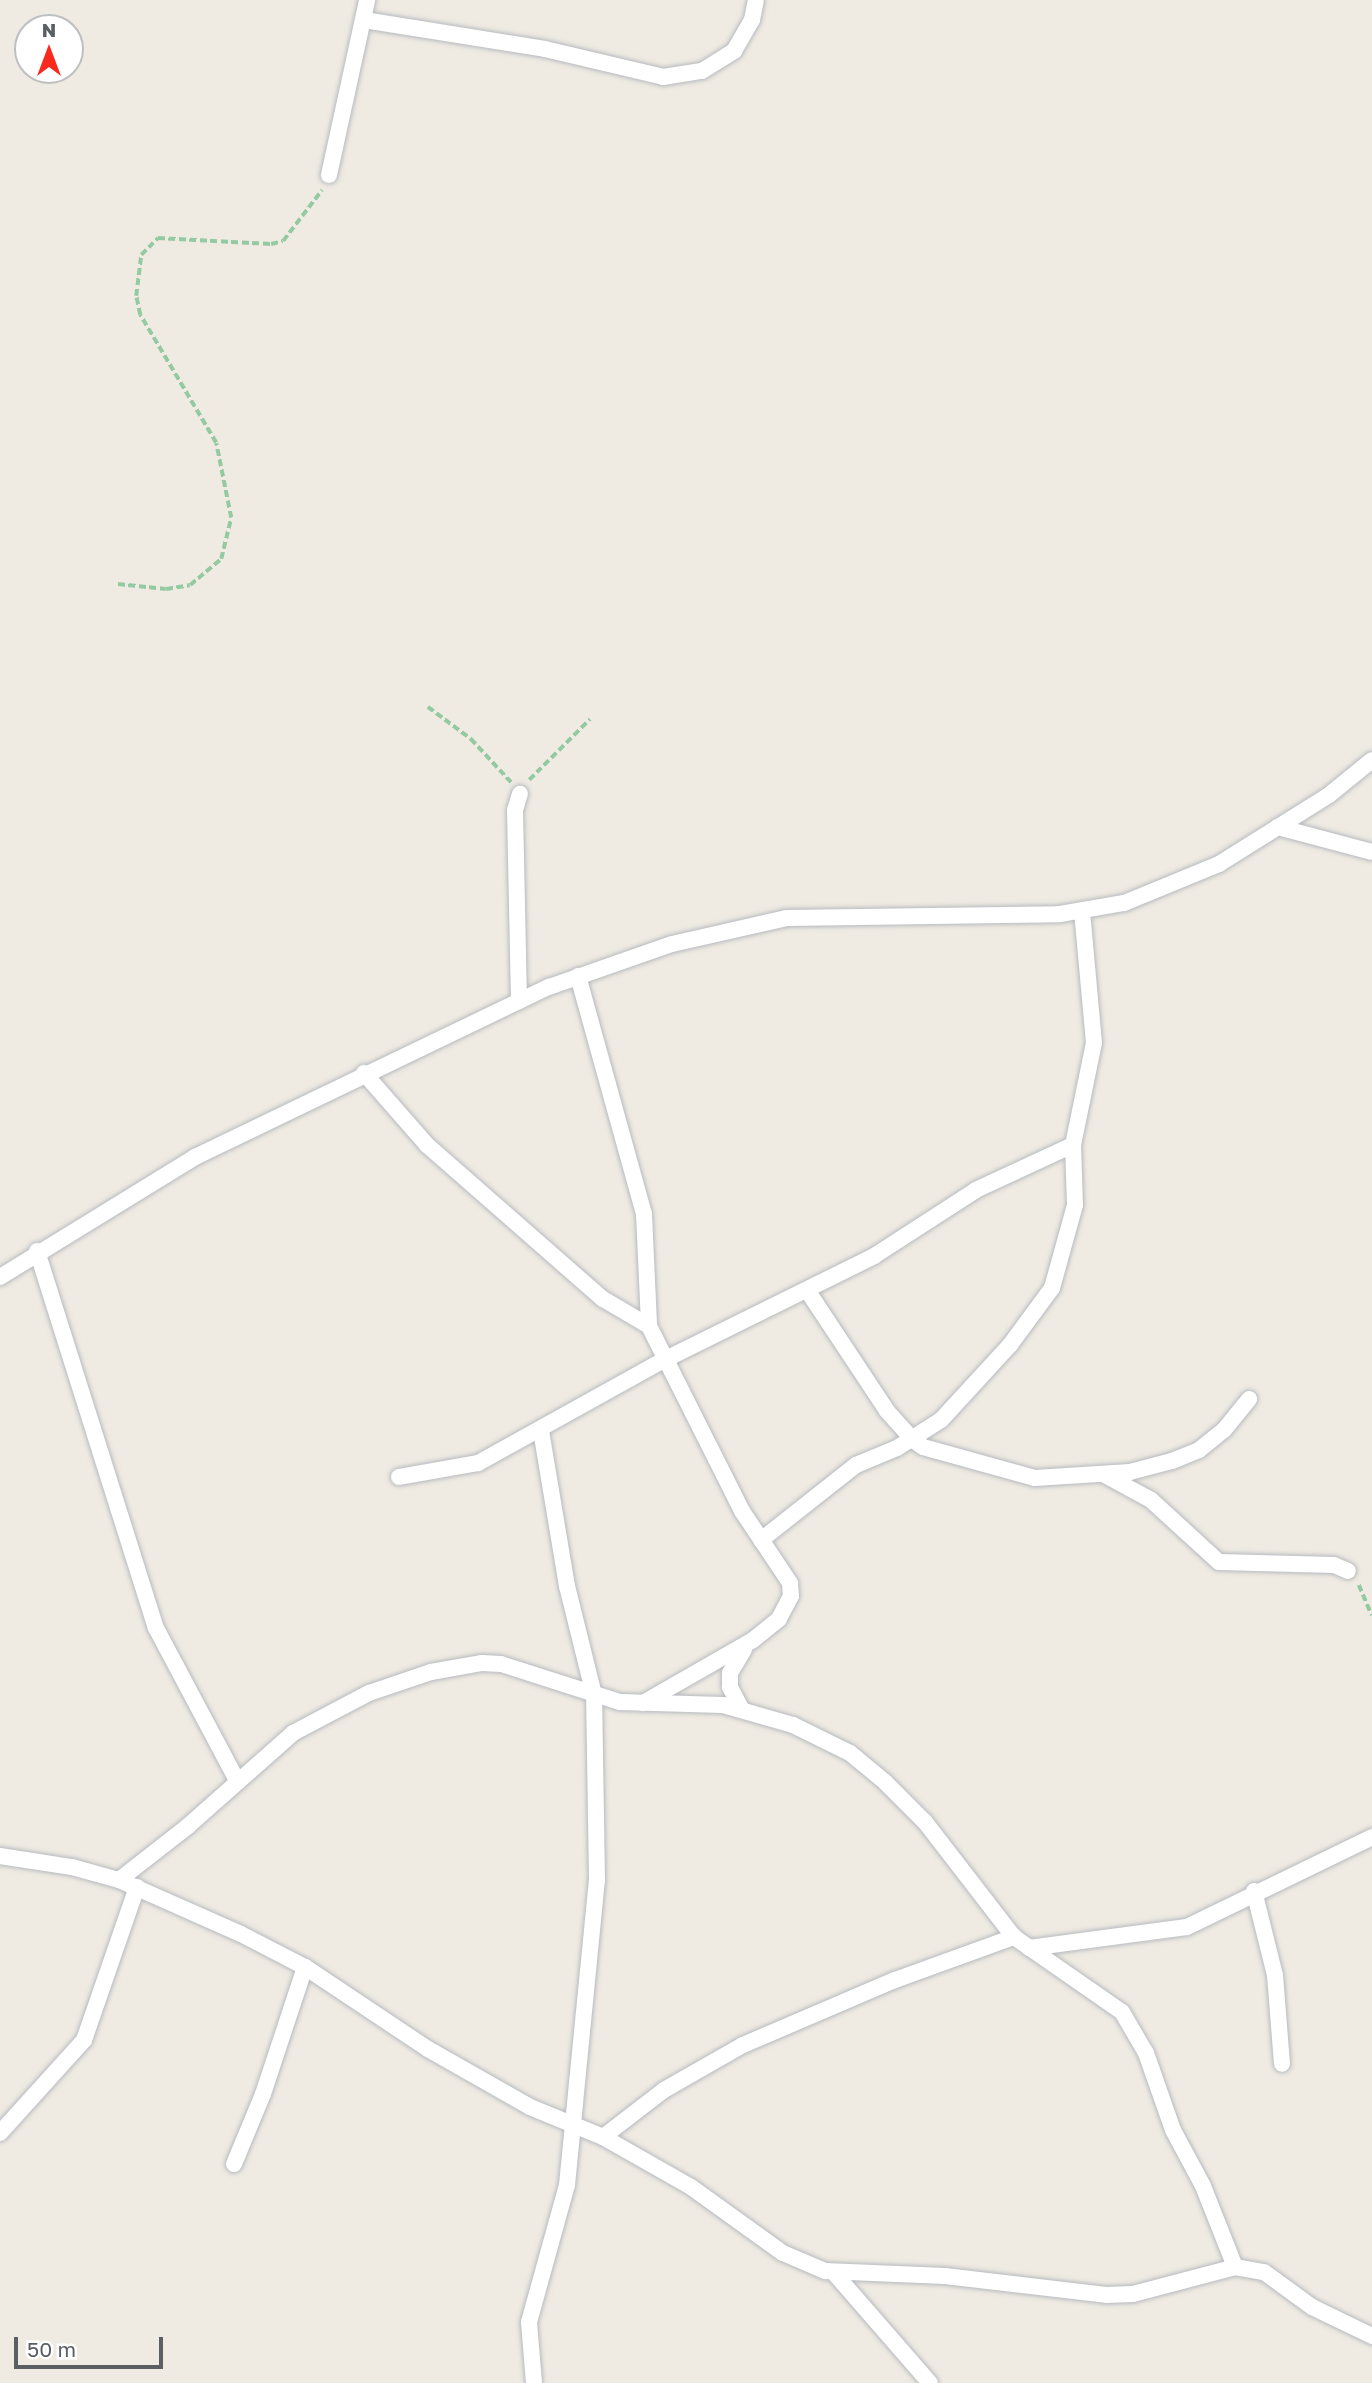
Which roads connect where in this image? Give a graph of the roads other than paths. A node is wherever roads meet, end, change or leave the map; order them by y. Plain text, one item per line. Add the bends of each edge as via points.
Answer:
1 (367, 0) edge
2 (756, 0) edge
3 (364, 20) junction
4 (329, 175) road end
5 (1372, 760) edge
6 (520, 794) road end
7 (1278, 827) junction
8 (1372, 852) edge
9 (1082, 911) junction
10 (578, 976) junction
11 (519, 1001) junction
12 (363, 1073) junction
13 (1073, 1145) junction
14 (37, 1251) junction
15 (0, 1277) edge
16 (807, 1290) junction
17 (649, 1326) junction
18 (664, 1360) junction
19 (1249, 1399) dead end
20 (541, 1431) junction
21 (913, 1440) junction
22 (1103, 1474) junction
23 (399, 1476) dead end
24 (761, 1540) junction
25 (1348, 1571) road end
26 (753, 1640) junction
27 (594, 1695) junction
28 (640, 1704) junction
29 (741, 1709) junction
30 (238, 1782) junction
31 (1372, 1837) edge
32 (0, 1856) edge
33 (119, 1880) junction
34 (137, 1887) junction
35 (1254, 1891) junction
36 (1014, 1937) junction
37 (1029, 1948) junction
38 (305, 1967) junction
39 (1282, 2064) dead end
40 (576, 2124) junction
41 (0, 2133) edge
42 (603, 2137) junction
43 (234, 2164) dead end
44 (1235, 2267) junction
45 (836, 2274) junction
46 (1372, 2336) edge
47 (534, 2383) edge
48 (930, 2383) edge

1 - 3 street
2 - 3 street via 752,20 734,51 702,71 663,77 545,49
3 - 4 street
5 - 7 street via 1329,795
6 - 11 street via 515,810
7 - 8 street
7 - 9 street via 1167,888
9 - 10 street via 786,918 672,944
9 - 13 street via 1094,1044
10 - 11 street
10 - 17 street via 644,1214
11 - 12 street
12 - 14 street via 195,1157
12 - 17 street via 427,1145 603,1299
13 - 16 street via 976,1190 874,1256
13 - 21 street via 1075,1205 1052,1288 970,1390
14 - 15 street
14 - 30 street via 156,1628
16 - 18 street
16 - 21 street via 887,1411
17 - 18 street
18 - 20 street
18 - 24 street
19 - 22 street via 1224,1430 1199,1450 1156,1466
20 - 23 street via 478,1463
20 - 27 street via 568,1586
21 - 22 street via 923,1447 1035,1478
21 - 24 street via 847,1471
22 - 25 street via 1160,1507 1219,1562 1334,1565
24 - 26 street via 790,1583 791,1596 779,1619
26 - 28 street
26 - 29 street via 730,1673 730,1687
27 - 28 street
27 - 30 street via 501,1664 431,1672 316,1718
27 - 40 street via 597,1881
28 - 29 street
29 - 36 street via 793,1725 867,1767 925,1822
30 - 33 street
31 - 35 street
32 - 33 street
33 - 34 street
34 - 38 street
34 - 41 street via 84,2040
35 - 37 street via 1187,1927
35 - 39 street via 1276,1975
36 - 37 street
36 - 42 street via 895,1980 743,2045 664,2090
37 - 44 street via 1122,2012 1132,2026
38 - 40 street via 428,2049 530,2107
38 - 43 street via 263,2094
40 - 42 street
40 - 47 street via 567,2185 529,2322
42 - 45 street via 691,2187 783,2253
44 - 45 street via 1133,2294 1107,2295 945,2276
44 - 46 street via 1257,2269 1312,2307
45 - 48 street

